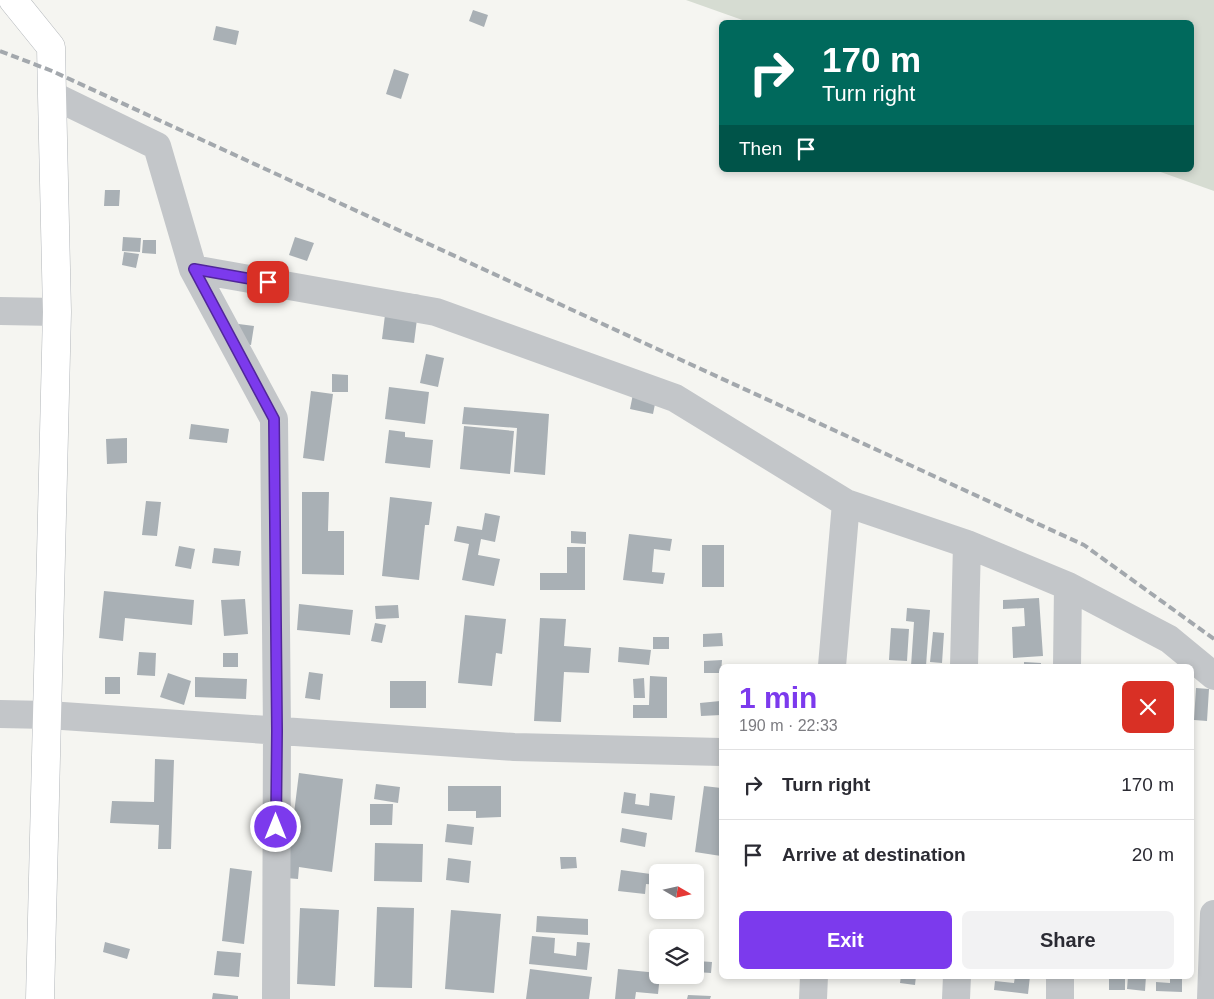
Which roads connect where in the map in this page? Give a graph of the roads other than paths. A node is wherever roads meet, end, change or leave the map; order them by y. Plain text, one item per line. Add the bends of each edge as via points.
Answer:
1 (14, 0) edge
2 (52, 95) junction
3 (194, 269) junction
4 (0, 310) edge
5 (57, 312) junction
6 (846, 503) junction
7 (967, 544) junction
8 (1068, 586) junction
9 (832, 664) edge
10 (964, 664) edge
11 (1067, 664) edge
12 (1214, 676) edge
13 (0, 714) edge
14 (48, 715) junction
15 (277, 731) junction
16 (719, 752) edge
17 (1214, 914) edge
18 (814, 979) edge
19 (957, 979) edge
20 (1060, 979) edge
21 (40, 999) edge
22 (276, 999) edge
23 (813, 999) edge
24 (956, 999) edge
25 (1060, 999) edge
26 (1211, 999) edge

1 - 2 main road via 51,48
2 - 3 street via 157,146
2 - 5 main road
3 - 6 street via 436,312 675,398
3 - 15 street via 274,419
4 - 5 street
5 - 14 main road
6 - 7 street
6 - 9 street
7 - 8 street
7 - 10 street
8 - 11 street
8 - 12 street via 1170,639
13 - 14 street
14 - 15 street
14 - 21 main road
15 - 16 street via 514,747
15 - 22 street
17 - 26 street
18 - 23 street
19 - 24 street
20 - 25 street

